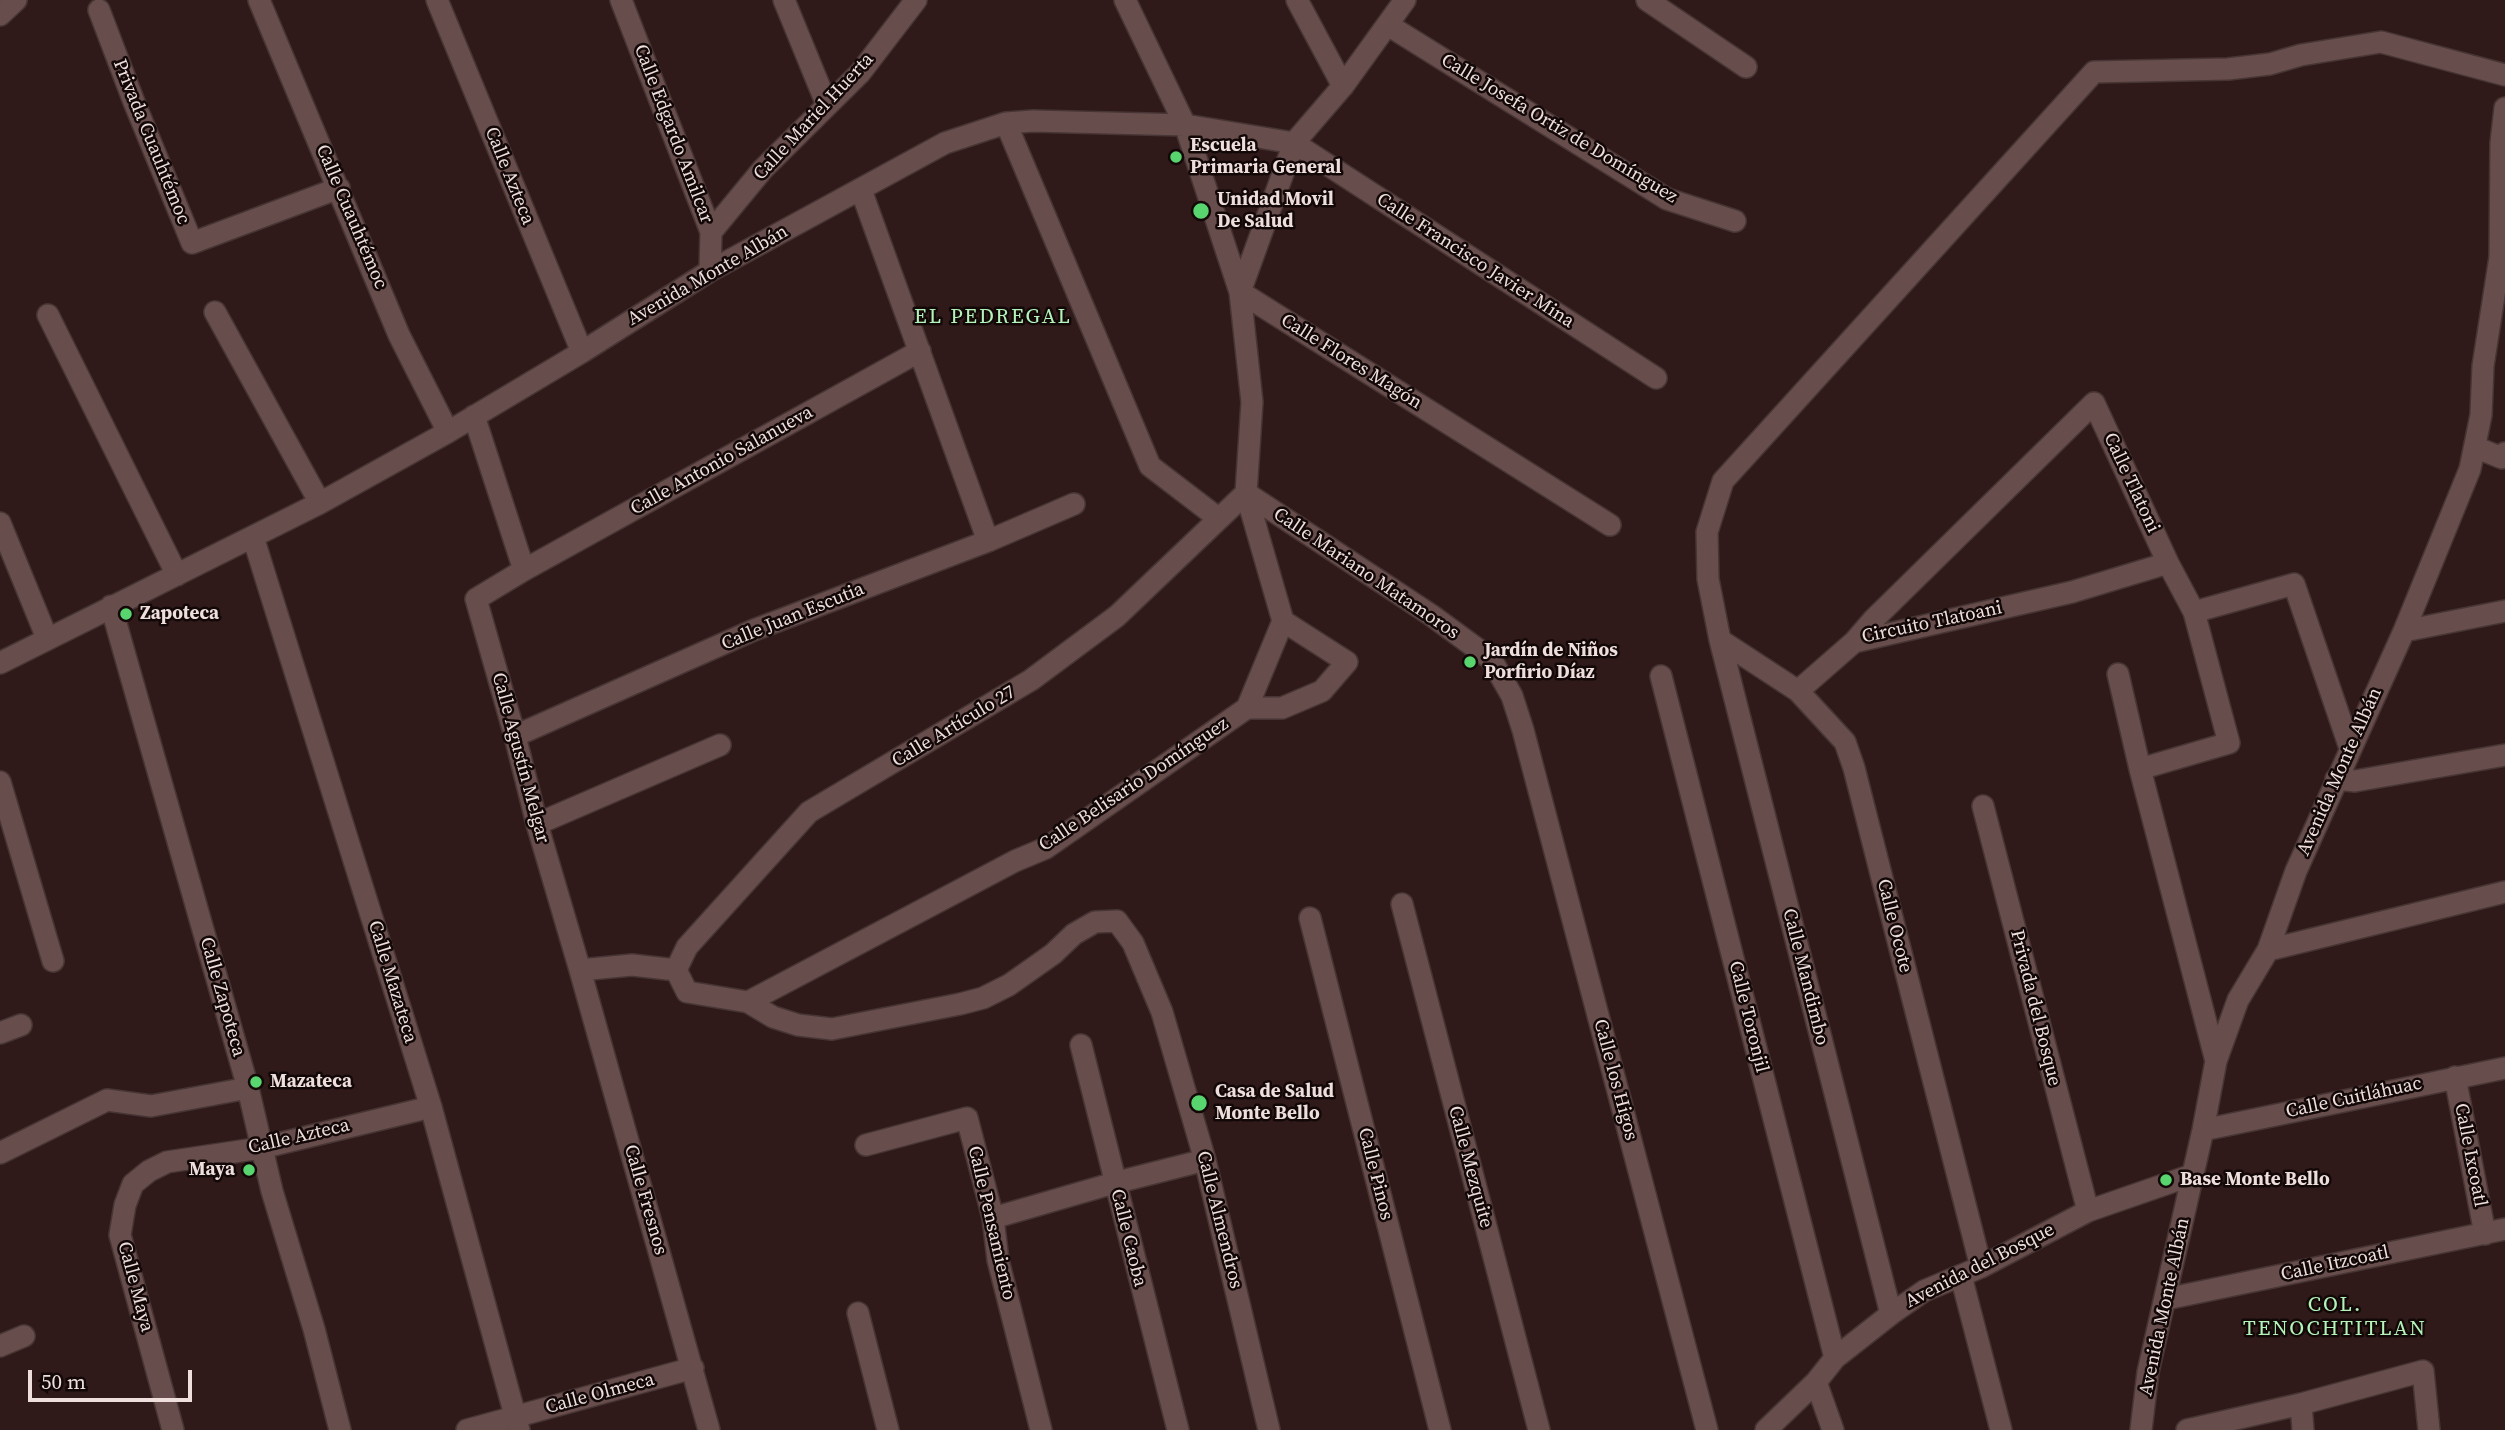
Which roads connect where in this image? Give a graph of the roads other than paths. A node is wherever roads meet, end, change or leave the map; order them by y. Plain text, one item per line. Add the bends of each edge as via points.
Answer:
1 (16, 0) edge
2 (259, 0) edge
3 (437, 0) edge
4 (621, 0) edge
5 (784, 0) edge
6 (916, 0) edge
7 (1125, 0) edge
8 (1297, 0) edge
9 (1405, 0) edge
10 (1647, 0) edge
11 (99, 10) dead end
12 (0, 15) edge
13 (1388, 24) junction
14 (1746, 67) dead end
15 (2505, 75) edge
16 (1343, 86) junction
17 (827, 105) junction
18 (2505, 108) edge
19 (1006, 123) junction
20 (1185, 125) junction
21 (1294, 143) junction
22 (2503, 143) edge
23 (339, 188) junction
24 (861, 190) junction
25 (1735, 221) dead end
26 (711, 232) junction
27 (710, 271) junction
28 (1240, 292) junction
29 (215, 312) dead end
30 (48, 315) dead end
31 (920, 351) junction
32 (582, 352) junction
33 (1656, 378) dead end
34 (2094, 403) joint
35 (474, 416) junction
36 (448, 432) junction
37 (2475, 447) junction
38 (2504, 460) edge
39 (1246, 493) junction
40 (320, 503) junction
41 (1074, 504) dead end
42 (1218, 518) junction
43 (0, 523) edge
44 (1610, 525) dead end
45 (253, 537) junction
46 (989, 541) junction
47 (2168, 562) junction
48 (524, 570) junction
49 (177, 575) junction
50 (111, 606) junction
51 (2194, 611) junction
52 (2505, 611) edge
53 (1283, 621) junction
54 (2404, 631) junction
55 (47, 638) junction
56 (1720, 640) junction
57 (1854, 642) junction
58 (0, 663) edge
59 (2119, 674) dead end
60 (1661, 676) dead end
61 (1798, 691) junction
62 (1247, 708) junction
63 (1523, 730) joint
64 (515, 736) junction
65 (720, 745) dead end
66 (2350, 748) junction
67 (2505, 755) edge
68 (2140, 769) junction
69 (2336, 779) junction
70 (0, 782) edge
71 (1983, 806) dead end
72 (537, 824) junction
73 (2505, 891) edge
74 (1402, 904) dead end
75 (1310, 918) dead end
76 (2268, 950) junction
77 (53, 961) dead end
78 (580, 970) junction
79 (676, 970) junction
80 (748, 1002) junction
81 (21, 1025) dead end
82 (0, 1033) edge
83 (1081, 1045) dead end
84 (2216, 1061) junction
85 (2505, 1068) edge
86 (2455, 1077) junction
87 (248, 1088) junction
88 (431, 1107) junction
89 (2203, 1130) junction
90 (866, 1145) dead end
91 (261, 1148) junction
92 (0, 1153) edge
93 (1205, 1160) junction
94 (167, 1162) joint
95 (2192, 1175) junction
96 (1114, 1183) junction
97 (2088, 1211) junction
98 (993, 1218) junction
99 (2495, 1231) edge
100 (1981, 1267) junction
101 (1961, 1276) junction
102 (2166, 1299) junction
103 (858, 1313) dead end
104 (1891, 1314) junction
105 (24, 1336) dead end
106 (0, 1346) edge
107 (1835, 1358) junction
108 (693, 1368) junction
109 (1816, 1382) junction
110 (2301, 1404) junction
111 (517, 1423) edge
112 (173, 1430) edge
113 (340, 1430) edge
114 (467, 1430) edge
115 (709, 1430) edge
116 (888, 1430) edge
117 (1041, 1430) edge
118 (1178, 1430) edge
119 (1269, 1430) edge
120 (1440, 1430) edge
121 (1539, 1430) edge
122 (1707, 1430) edge
123 (1766, 1430) edge
124 (1833, 1430) edge
125 (2001, 1430) edge
126 (2141, 1430) edge
127 (2187, 1430) edge
128 (2303, 1430) edge
129 (2429, 1430) edge

1 - 12 street
2 - 23 street, Calle Cuauhtémoc
3 - 32 street, Calle Azteca
4 - 26 street, Calle Edgardo Amilcar
5 - 17 street
6 - 17 street, Calle Mariel Huerta via 860,74
7 - 20 street
8 - 16 street
9 - 13 street
10 - 14 street
11 - 23 street, Privada Cuauhtémoc via 192,243
13 - 16 street
13 - 25 street, Calle Josefa Ortiz de Domínguez via 1667,199
15 - 56 street, Calle Mandimbo via 2381,42 2249,66 2094,72 1723,481 1707,532 1708,579
16 - 21 street
17 - 26 street, Calle Mariel Huerta via 763,169
18 - 22 street, Avenida Monte Albán
19 - 20 street, Avenida Monte Albán
19 - 24 street, Avenida Monte Albán via 945,143
19 - 42 street via 1150,466
20 - 21 street, Avenida Monte Albán
20 - 28 street
21 - 28 street
21 - 33 street, Calle Francisco Javier Mina
22 - 37 street, Avenida Monte Albán via 2500,257
23 - 36 street, Calle Cuauhtémoc via 399,335
24 - 27 street, Avenida Monte Albán
24 - 31 street
26 - 27 street, Calle Edgardo Amilcar
27 - 32 street, Avenida Monte Albán
28 - 39 street via 1252,402
28 - 44 street, Calle Flores Magón
29 - 40 street
30 - 49 street
31 - 46 street
31 - 48 street, Calle Antonio Salanueva
32 - 35 street, Avenida Monte Albán
34 - 47 street, Calle Tlatoni
34 - 57 street, Circuito Tlatoani
35 - 36 street, Avenida Monte Albán
35 - 48 street
36 - 40 street, Avenida Monte Albán
37 - 38 street
37 - 54 street, Avenida Monte Albán
39 - 42 street, Calle Artículo 27
39 - 53 street
39 - 63 street, Calle Mariano Matamoros via 1491,659 1512,696
40 - 45 street, Avenida Monte Albán
41 - 46 street, Calle Juan Escutia
42 - 79 street, Calle Artículo 27 via 1117,615 1031,680 809,812 687,947
43 - 55 street
45 - 49 street, Avenida Monte Albán
45 - 88 street, Calle Mazateca
46 - 64 street, Calle Juan Escutia via 754,630
47 - 51 street, Calle Tlatoni
47 - 57 street, Circuito Tlatoani via 2072,592
48 - 64 street, Calle Agustín Melgar via 476,599
49 - 50 street, Avenida Monte Albán
50 - 55 street, Avenida Monte Albán
50 - 87 street, Calle Zapoteca
51 - 66 street via 2294,584
51 - 68 street, Calle Tlatoni via 2229,743
52 - 54 street
53 - 62 street, Calle Belisario Domínguez
53 - 62 street via 1348,662 1322,691 1282,708
54 - 66 street, Avenida Monte Albán
55 - 58 street, Avenida Monte Albán
56 - 61 street, Calle Ocote
56 - 104 street, Calle Mandimbo
57 - 61 street
59 - 68 street
60 - 107 street, Calle Toronjil
61 - 100 street, Calle Ocote via 1844,742 1854,768
62 - 80 street, Calle Belisario Domínguez via 1046,848
63 - 122 street, Calle los Higos
64 - 72 street, Calle Agustín Melgar
65 - 72 street
66 - 69 street, Avenida Monte Albán
67 - 69 street via 2356,781
68 - 84 street
69 - 76 street, Avenida Monte Albán
70 - 77 street
71 - 97 street, Privada del Bosque
72 - 78 street, Calle Agustín Melgar
73 - 76 street
74 - 121 street, Calle Mezquite
75 - 120 street, Calle Pinos
76 - 84 street, Avenida Monte Albán via 2238,1000
78 - 79 street via 632,965
78 - 108 street, Calle Fresnos
79 - 80 street via 687,992
80 - 93 street, Calle Almendros via 798,1026 832,1030 960,1004 1009,985 1095,922 1117,921 1133,943 1162,1013
81 - 82 street
83 - 96 street, Calle Caoba
84 - 89 street, Avenida Monte Albán
85 - 86 street, Calle Cuitláhuac
86 - 89 street, Calle Cuitláhuac
86 - 99 street, Calle Ixcoatl
87 - 91 street, Calle Zapoteca
87 - 92 street via 151,1106 107,1100
88 - 91 street, Calle Azteca
88 - 111 street, Calle Mazateca
89 - 95 street, Avenida Monte Albán
90 - 98 street, Calle Pensamiento via 967,1118
91 - 94 street, Calle Azteca
91 - 113 street, Calle Zapoteca
93 - 96 street
93 - 119 street, Calle Almendros
94 - 112 street, Calle Maya via 133,1184 121,1235
95 - 97 street, Avenida del Bosque
95 - 102 street, Avenida Monte Albán
96 - 98 street
96 - 118 street, Calle Caoba
97 - 100 street, Avenida del Bosque
98 - 117 street, Calle Pensamiento via 998,1261
99 - 102 street, Calle Itzcoatl
100 - 101 street, Avenida del Bosque
101 - 104 street, Avenida del Bosque via 1924,1292
101 - 125 street
102 - 126 street, Avenida Monte Albán via 2148,1372
103 - 116 street
104 - 107 street, Avenida del Bosque
105 - 106 street
107 - 109 street, Avenida del Bosque
108 - 111 street, Calle Olmeca
108 - 115 street, Calle Fresnos
109 - 123 street, Avenida del Bosque
109 - 124 street
110 - 127 street
110 - 128 street
110 - 129 street via 2423,1371
111 - 114 street, Calle Olmeca

